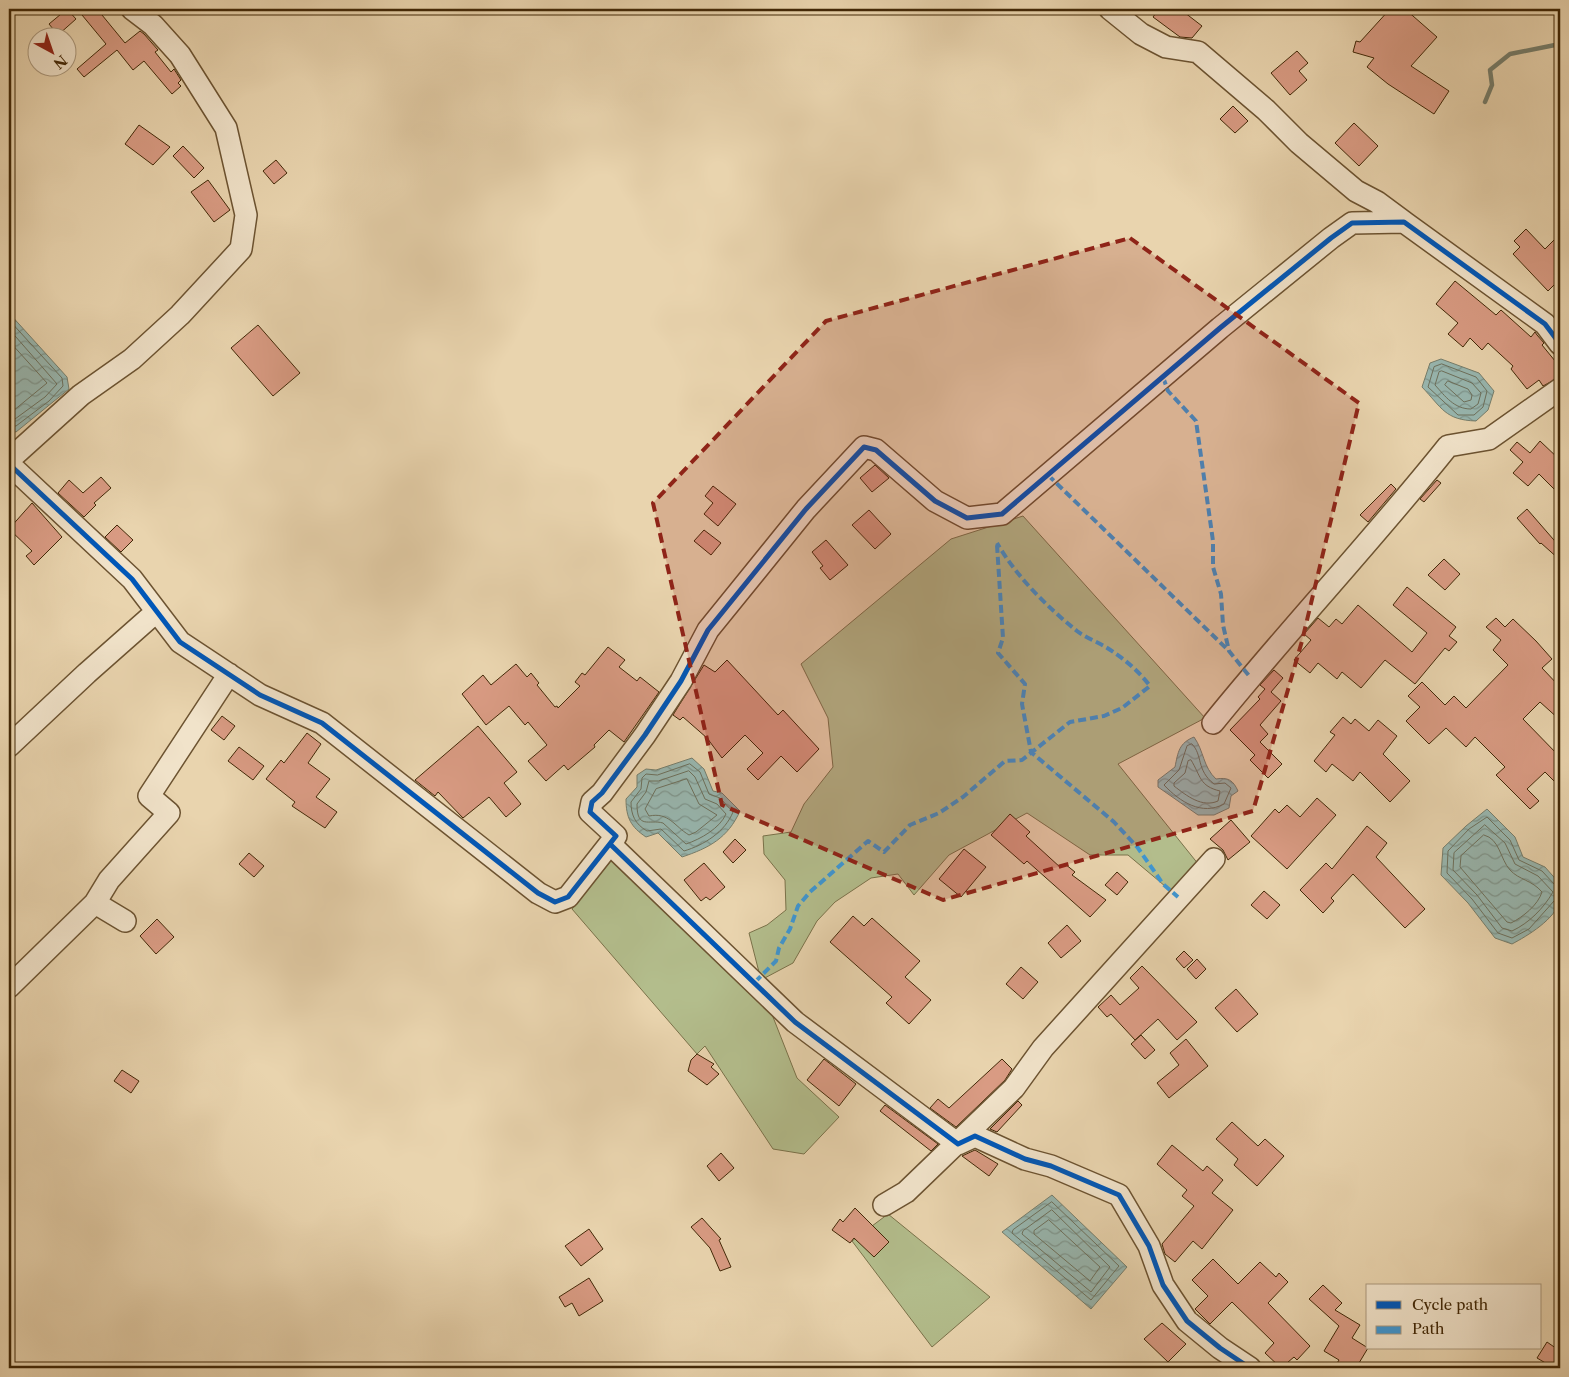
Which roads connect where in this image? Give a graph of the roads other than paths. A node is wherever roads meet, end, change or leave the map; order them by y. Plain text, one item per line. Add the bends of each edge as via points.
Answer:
1 (132, 9) edge
2 (1110, 9) edge
3 (1404, 222) junction
4 (1560, 344) edge
5 (1560, 389) edge
6 (9, 462) edge
7 (156, 612) junction
8 (228, 674) junction
9 (1213, 723) dead end
10 (9, 746) edge
11 (610, 844) junction
12 (1214, 860) dead end
13 (95, 903) junction
14 (125, 921) dead end
15 (9, 988) edge
16 (958, 1144) junction
17 (884, 1205) dead end
18 (1250, 1368) edge

1 - 6 street via 153,25 180,55 226,128 246,215 242,249 180,315 132,359 81,395
2 - 3 street via 1140,34 1166,47 1198,52 1356,191
3 - 4 street via 1545,324
3 - 11 street via 1352,223 1331,238 1002,514 967,518 935,501 876,450 864,447 806,509 708,630 681,681 650,727 592,802 590,812 616,836
5 - 9 street via 1489,439 1448,446
6 - 7 street via 132,579
7 - 8 street via 180,642
7 - 10 street
8 - 11 street via 260,695 322,724 538,893 555,902 568,897
8 - 13 street via 149,796 169,814 109,880
11 - 16 street via 795,1022
12 - 16 street via 1049,1040 1014,1088
13 - 14 street
13 - 15 street
16 - 17 street via 906,1192
16 - 18 street via 975,1136 1025,1160 1051,1166 1119,1195 1149,1246 1163,1285 1187,1321

